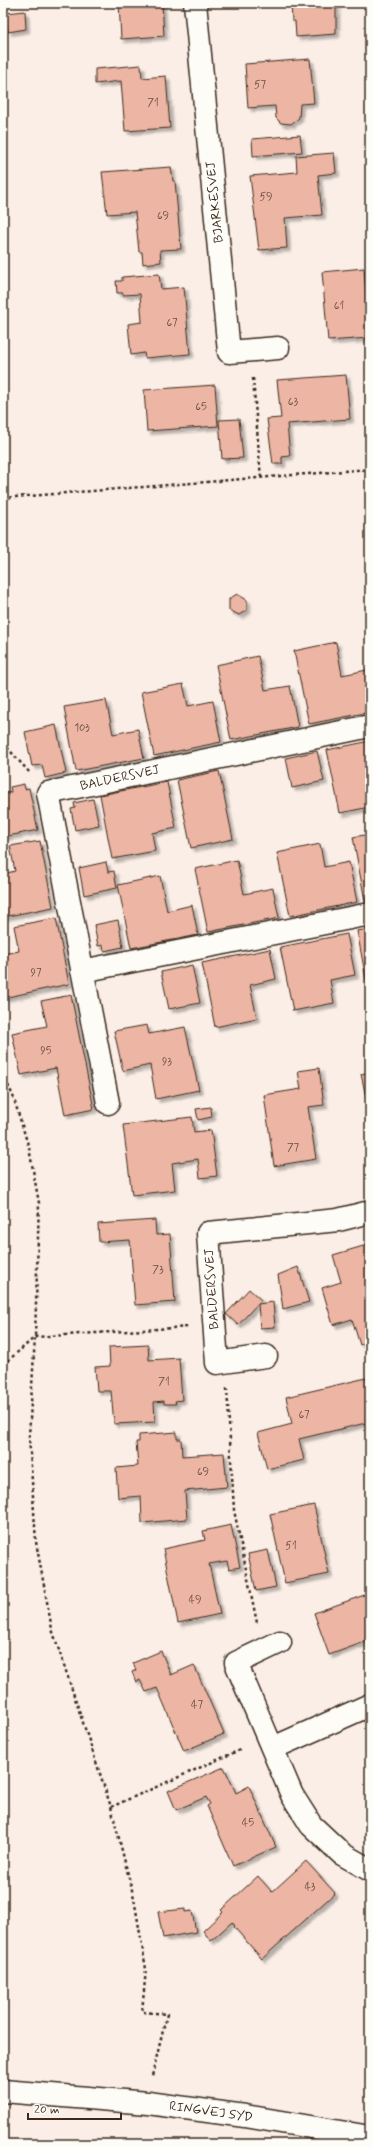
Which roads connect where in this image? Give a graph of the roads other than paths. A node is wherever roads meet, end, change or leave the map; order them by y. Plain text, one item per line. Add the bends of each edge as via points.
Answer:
1 (195, 3) edge
2 (278, 348) dead end
3 (370, 726) edge
4 (370, 914) edge
5 (82, 970) junction
6 (108, 1103) dead end
7 (370, 1212) edge
8 (266, 1356) dead end
9 (272, 1646) road end
10 (370, 1705) edge
11 (273, 1748) junction
12 (370, 1870) edge
13 (3, 2091) edge
14 (370, 2137) edge

1 - 2 street, BJARKESVEJ via 229,352
3 - 5 street, BALDERSVEJ via 48,793
4 - 5 street
5 - 6 street
7 - 8 street, BALDERSVEJ via 338,1220 208,1233 217,1362
9 - 11 street via 236,1663
10 - 11 street
11 - 12 street via 292,1794 311,1825 342,1854
13 - 14 street, RINGVEJ SYD via 148,2103

